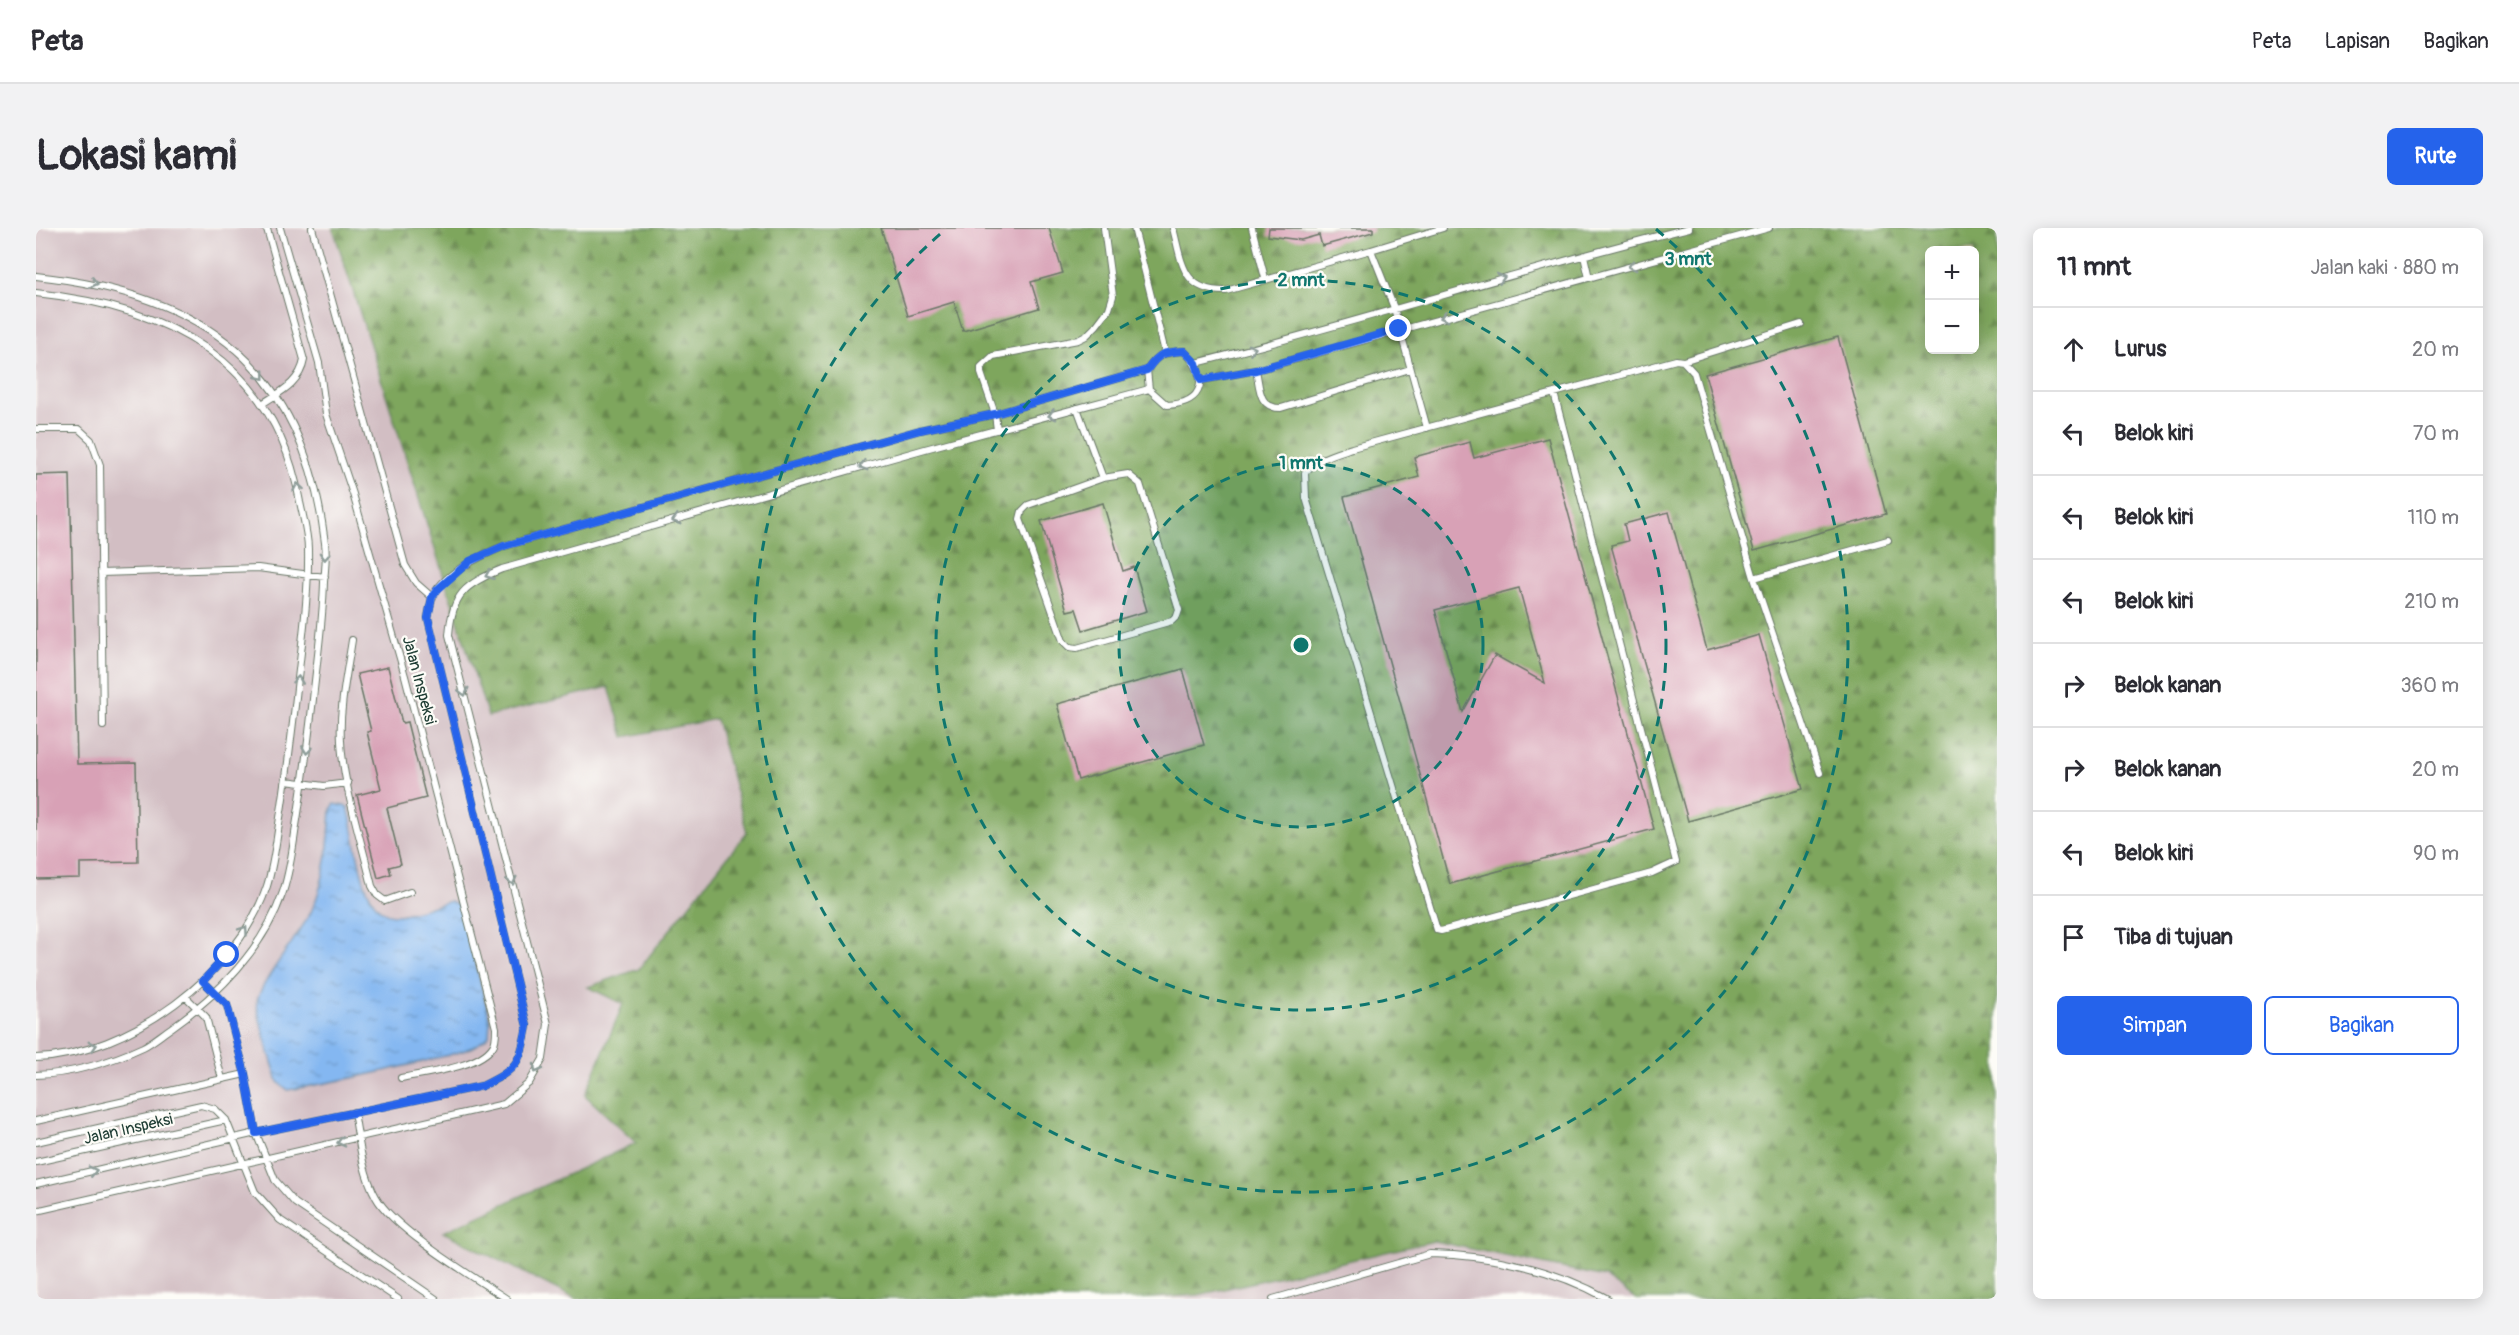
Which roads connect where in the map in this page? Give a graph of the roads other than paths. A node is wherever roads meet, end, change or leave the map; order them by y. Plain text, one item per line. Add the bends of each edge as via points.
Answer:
1 (265, 228) edge
2 (280, 228) edge
3 (312, 228) edge
4 (1104, 228) edge
5 (1134, 228) edge
6 (1173, 228) edge
7 (1252, 228) edge
8 (1443, 228) edge
9 (1689, 228) edge
10 (1769, 228) edge
11 (1371, 250) junction
12 (1584, 256) junction
13 (36, 276) edge
14 (1265, 278) junction
15 (1589, 278) junction
16 (36, 293) edge
17 (1394, 308) junction
18 (1801, 324) dead end
19 (1399, 329) junction
20 (1165, 352) junction
21 (1683, 361) junction
22 (1196, 363) junction
23 (1410, 369) junction
24 (1147, 370) junction
25 (1256, 370) junction
26 (1201, 380) junction
27 (1149, 389) junction
28 (1554, 393) junction
29 (276, 395) junction
30 (262, 404) junction
31 (1077, 408) junction
32 (995, 414) junction
33 (1427, 428) junction
34 (36, 429) edge
35 (997, 430) junction
36 (1102, 478) junction
37 (1888, 540) dead end
38 (101, 573) junction
39 (307, 575) junction
40 (325, 577) junction
41 (1754, 578) junction
42 (432, 597) junction
43 (352, 640) dead end
44 (103, 726) dead end
45 (1820, 773) dead end
46 (286, 781) junction
47 (348, 783) junction
48 (303, 784) junction
49 (410, 892) dead end
50 (203, 981) junction
51 (215, 993) junction
52 (186, 997) junction
53 (198, 1009) junction
54 (36, 1058) edge
55 (245, 1074) junction
56 (36, 1075) edge
57 (401, 1078) dead end
58 (222, 1079) junction
59 (354, 1112) junction
60 (226, 1120) junction
61 (36, 1121) edge
62 (256, 1133) junction
63 (234, 1138) junction
64 (358, 1138) junction
65 (36, 1142) edge
66 (266, 1158) junction
67 (36, 1162) edge
68 (244, 1164) junction
69 (36, 1184) edge
70 (36, 1211) edge
71 (398, 1299) edge
72 (436, 1299) edge
73 (507, 1299) edge
74 (1273, 1299) edge
75 (1608, 1299) edge

1 - 29 lane via 304,360 302,372
2 - 57 lane, Jalan Inspeksi via 319,363 326,414 405,676 496,1028 494,1045 483,1055 461,1066
3 - 42 lane via 405,565 416,583
4 - 32 lane via 1113,296 1109,309 1086,336 1072,342 993,356 985,362 981,374
5 - 20 lane
6 - 14 lane via 1184,270 1200,288 1226,291
7 - 14 lane
8 - 11 lane
9 - 12 lane
10 -> 15 lane
11 - 14 lane
11 - 17 lane
12 - 15 lane
17 -> 12 lane
13 -> 29 lane via 83,281 171,307 207,326 248,361
15 -> 19 lane
16 - 30 lane via 80,297 164,323 197,340 235,372
17 - 19 lane
22 -> 17 lane
18 - 21 lane
19 - 23 lane
19 - 25 lane
20 - 22 lane via 1184,351
20 - 24 lane via 1156,356
21 - 28 lane
21 - 41 lane via 1694,373
22 - 26 lane
23 - 25 lane via 1281,408 1271,408 1263,402
23 - 33 lane
24 - 27 lane
24 - 32 lane
25 - 26 lane
26 - 27 lane via 1195,395 1183,404 1167,405
27 - 31 lane
28 - 33 lane
28 - 33 lane via 1676,862 1652,873 1439,932 1306,498 1305,474 1321,459
29 - 30 lane
29 -> 40 lane via 292,420 312,468 326,546
39 -> 30 lane via 309,547 295,473
31 -> 35 lane
31 - 36 lane
32 - 35 lane
32 - 42 lane via 920,430 504,546 470,561
34 - 38 lane via 79,429 91,440 100,465
35 -> 64 lane via 502,569 479,578 462,592 451,612 449,635 548,1024 543,1059 530,1083 504,1104
36 - 36 lane via 1128,474 1140,484 1179,610 1172,621 1069,647 1020,519 1028,505
37 - 41 lane
38 - 39 lane via 258,568
38 - 44 lane
39 - 40 lane
46 -> 39 lane
40 -> 48 lane
41 - 45 lane
42 - 59 lane via 428,618 527,1026 521,1056 505,1075 482,1086
43 - 47 lane via 341,715
46 - 48 lane
50 -> 46 lane via 252,918 267,886
47 - 48 lane
47 - 49 lane via 377,895 385,901
48 - 51 lane via 283,892 267,927
50 - 51 lane
50 - 52 lane
51 - 53 lane
51 - 55 lane via 227,1005
52 - 53 lane
54 -> 52 lane via 100,1045 137,1030
53 - 56 lane via 145,1046 54,1075
53 - 58 lane via 206,1017
55 - 58 lane
55 - 62 lane
58 - 61 lane
59 - 62 lane
59 - 64 lane
60 - 63 lane
60 - 65 lane via 215,1109 201,1106
60 - 67 lane, Jalan Inspeksi
62 - 63 lane
62 - 66 lane
63 - 68 lane
69 -> 63 lane
64 -> 66 lane
64 - 73 lane via 367,1177 377,1199 394,1219
66 - 68 lane
66 - 72 lane via 275,1180 295,1203
68 - 70 lane
68 - 71 lane via 255,1192 280,1220
74 - 75 lane via 1430,1254 1525,1266 1564,1278

